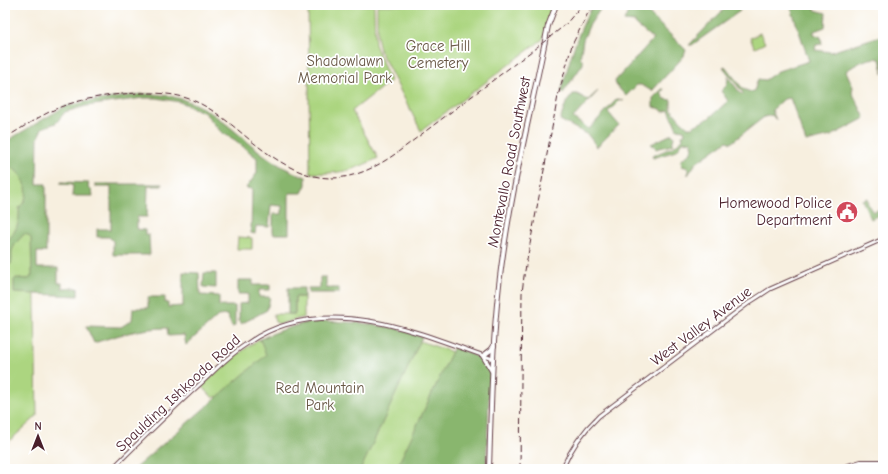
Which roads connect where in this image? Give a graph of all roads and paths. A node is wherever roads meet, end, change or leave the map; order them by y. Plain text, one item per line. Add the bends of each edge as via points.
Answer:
1 (556, 5) edge
2 (883, 239) edge
3 (494, 345) junction
4 (483, 356) junction
5 (493, 359) junction
6 (492, 374) junction
7 (883, 462) edge
8 (112, 469) edge
9 (489, 469) edge
10 (562, 469) edge
11 (838, 469) edge

1 - 3 main road, Montevallo Road Southwest via 548,26 519,163 499,284
2 - 10 street, West Valley Avenue via 770,290 741,308 585,429
3 - 4 main road
3 - 5 main road, Montevallo Road Southwest
4 - 5 street
4 - 6 main road
4 - 8 street, Spaulding Ishkooda Road via 447,342 376,322 326,318 276,328 244,345 169,412
5 - 6 main road
6 - 9 main road
7 - 11 main road via 861,462

